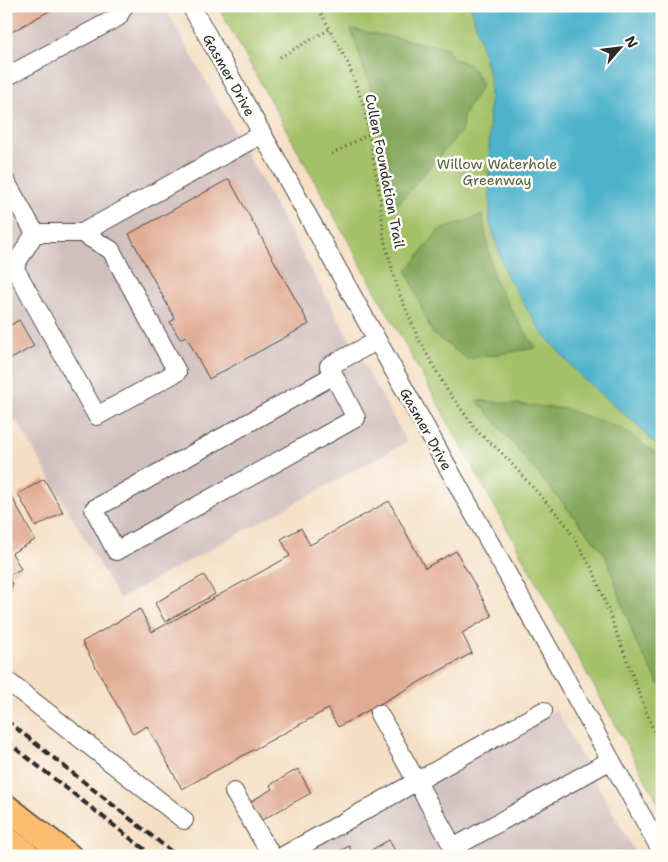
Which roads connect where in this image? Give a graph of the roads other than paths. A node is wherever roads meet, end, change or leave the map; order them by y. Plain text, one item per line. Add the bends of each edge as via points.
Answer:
1 (124, 6) edge
2 (191, 6) edge
3 (6, 77) edge
4 (262, 134) junction
5 (7, 184) edge
6 (82, 233) junction
7 (35, 234) junction
8 (377, 341) junction
9 (334, 375) junction
10 (6, 680) edge
11 (543, 711) dead end
12 (379, 714) dead end
13 (611, 760) junction
14 (416, 781) junction
15 (234, 792) dead end
16 (6, 807) edge
17 (184, 820) dead end
18 (6, 838) edge
19 (455, 852) edge
20 (662, 852) edge
21 (28, 856) edge
22 (69, 856) edge
23 (272, 856) edge
24 (283, 856) edge

1 - 3 street via 118,17
2 - 4 street, Gasmer Drive
4 - 6 street
4 - 8 street, Gasmer Drive
5 - 7 street
6 - 7 street
6 - 7 street via 110,250 177,372 98,416 14,267
8 - 9 street via 330,366
8 - 13 street, Gasmer Drive
9 - 9 street via 94,509 116,551 356,418
10 - 17 street
11 - 14 street
12 - 14 street
13 - 19 street
13 - 20 street, Gasmer Drive
14 - 19 street
14 - 24 street
15 - 23 street
16 - 22 highway
18 - 21 highway

